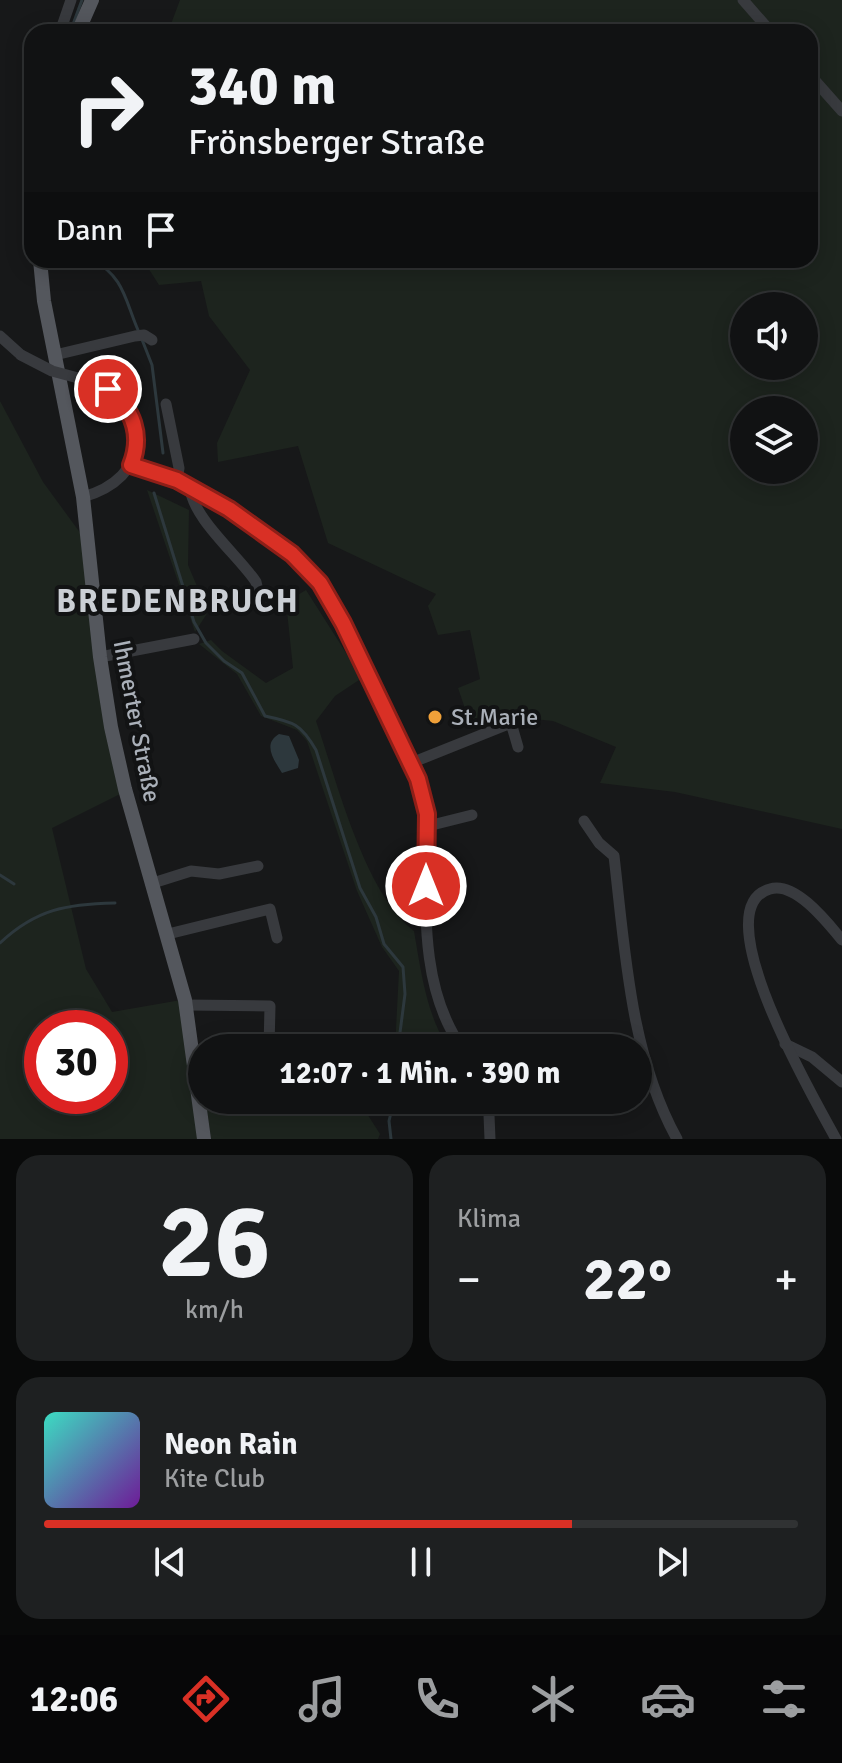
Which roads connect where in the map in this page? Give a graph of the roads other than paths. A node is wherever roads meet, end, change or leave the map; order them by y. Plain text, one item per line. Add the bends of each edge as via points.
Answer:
1 (71, 0) edge
2 (92, 0) edge
3 (743, 0) edge
4 (63, 24) edge
5 (82, 24) edge
6 (764, 24) edge
7 (818, 84) edge
8 (842, 111) edge
9 (41, 268) edge
10 (0, 336) edge
11 (144, 337) dead end
12 (55, 355) junction
13 (166, 404) dead end
14 (131, 465) junction
15 (177, 480) junction
16 (190, 487) junction
17 (83, 497) junction
18 (250, 599) dead end
19 (194, 639) dead end
20 (100, 657) junction
21 (518, 747) dead end
22 (411, 763) junction
23 (472, 815) dead end
24 (584, 821) dead end
25 (428, 826) junction
26 (258, 866) dead end
27 (153, 883) junction
28 (168, 934) junction
29 (277, 938) dead end
30 (842, 940) edge
31 (186, 1005) junction
32 (269, 1034) edge
33 (453, 1034) edge
34 (785, 1044) junction
35 (842, 1082) edge
36 (489, 1114) edge
37 (204, 1139) edge
38 (490, 1139) edge
39 (677, 1139) edge
40 (836, 1139) edge

1 - 4 street
2 - 5 main road
3 - 6 street
7 - 8 street
9 - 12 main road, Ihmerter Straße
10 - 14 street, bridge via 21,355 52,371 93,382 119,398 137,437
11 - 12 street
12 - 17 main road, Ihmerter Straße
13 - 15 street
14 - 15 street
14 - 17 street via 114,484
15 - 16 street
16 - 18 street via 199,512 256,582 258,591
16 - 22 street via 259,529 320,583
17 - 20 main road, Ihmerter Straße
19 - 20 street
20 - 27 main road, Ihmerter Straße via 125,789
21 - 22 street via 511,723
22 - 25 street
23 - 25 street
24 - 39 street via 614,856 631,996 655,1087
25 - 33 street via 430,965
26 - 27 street via 219,874 191,871
27 - 28 main road, Ihmerter Straße
28 - 29 street via 270,909
28 - 31 main road, Ihmerter Straße
30 - 34 street via 803,899 785,888 763,891 752,903 751,942
31 - 32 street via 270,1006
31 - 37 main road, Ihmerter Straße
34 - 35 street via 812,1057
34 - 40 street
36 - 38 street

